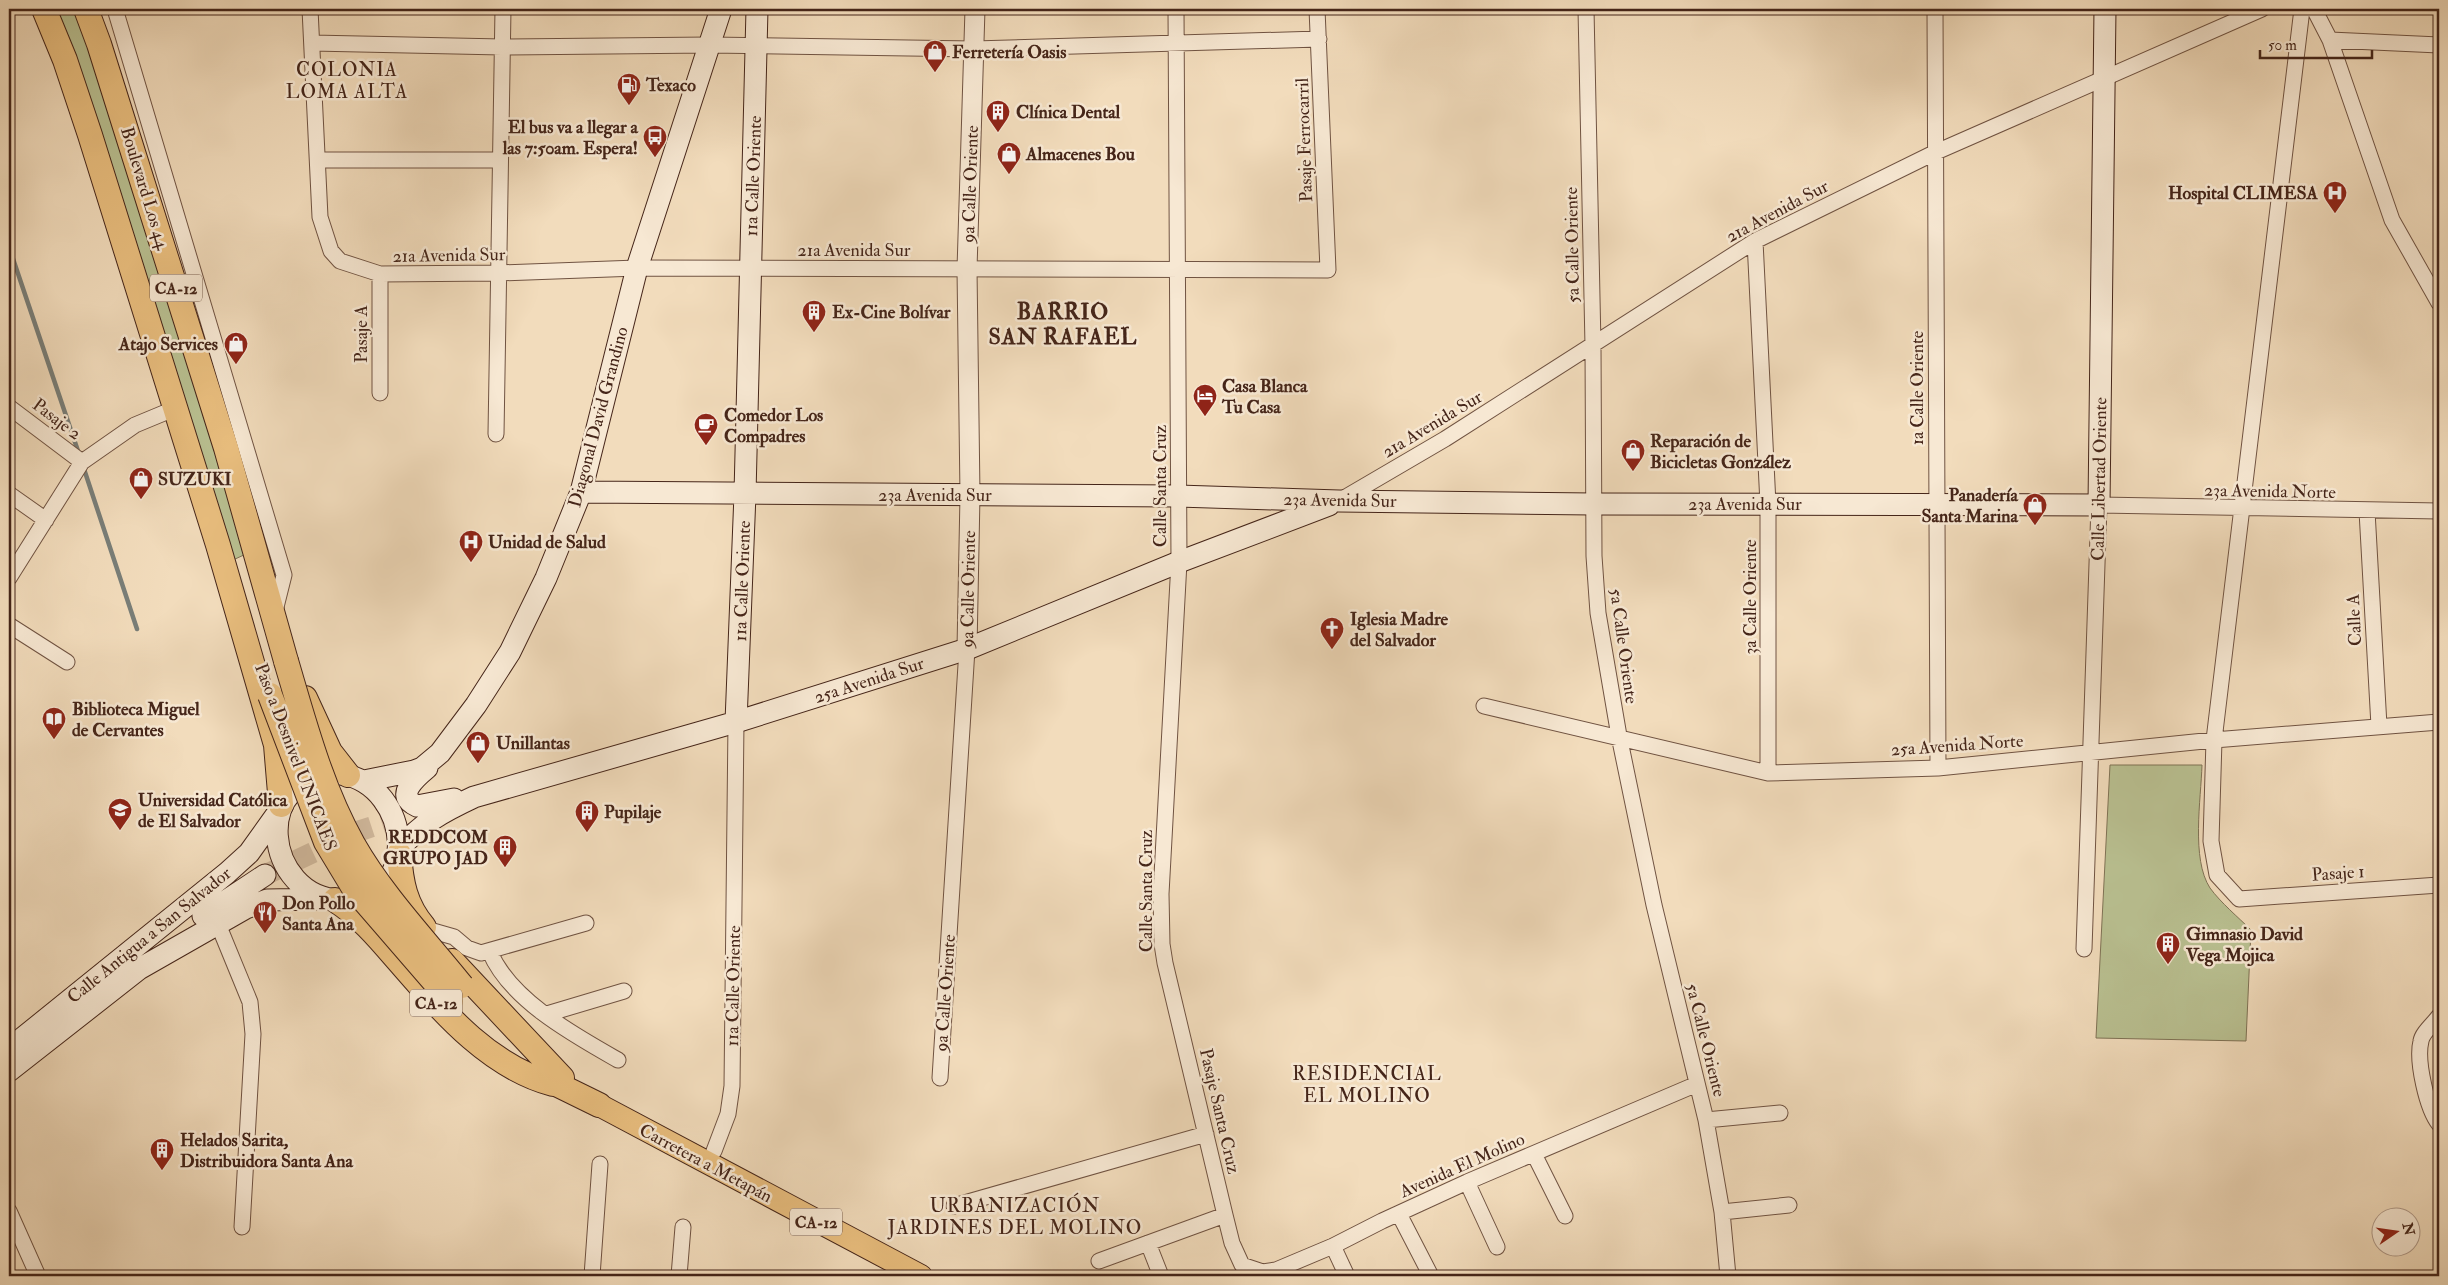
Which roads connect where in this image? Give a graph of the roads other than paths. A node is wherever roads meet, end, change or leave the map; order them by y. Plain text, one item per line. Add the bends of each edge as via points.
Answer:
1 (44, 9) edge
2 (86, 9) edge
3 (115, 9) edge
4 (310, 9) edge
5 (503, 9) edge
6 (721, 9) edge
7 (757, 9) edge
8 (975, 9) edge
9 (1176, 9) edge
10 (1317, 9) edge
11 (1586, 9) edge
12 (1935, 9) edge
13 (2105, 9) edge
14 (2262, 9) edge
15 (2302, 9) edge
16 (2314, 9) edge
17 (1319, 39) junction
18 (2330, 40) junction
19 (1176, 42) junction
20 (312, 43) junction
21 (709, 45) junction
22 (2439, 45) edge
23 (757, 46) junction
24 (502, 47) junction
25 (974, 49) junction
26 (2106, 76) junction
27 (1934, 153) junction
28 (318, 160) junction
29 (499, 160) junction
30 (1755, 241) junction
31 (637, 268) junction
32 (1178, 268) junction
33 (750, 269) junction
34 (967, 269) junction
35 (1328, 270) joint
36 (498, 273) junction
37 (380, 274) junction
38 (2439, 303) edge
39 (1593, 346) junction
40 (380, 393) dead end
41 (9, 407) edge
42 (176, 408) junction
43 (496, 434) dead end
44 (82, 462) junction
45 (581, 492) junction
46 (9, 494) edge
47 (745, 494) junction
48 (970, 495) junction
49 (1178, 496) junction
50 (1339, 501) junction
51 (1594, 504) junction
52 (1768, 504) junction
53 (1936, 505) junction
54 (2100, 506) junction
55 (2242, 509) junction
56 (2368, 511) junction
57 (2439, 511) edge
58 (46, 520) junction
59 (218, 545) junction
60 (1179, 562) junction
61 (261, 570) junction
62 (9, 578) edge
63 (276, 607) junction
64 (9, 625) edge
65 (967, 650) junction
66 (67, 662) dead end
67 (1484, 706) dead end
68 (736, 722) junction
69 (2439, 722) edge
70 (2379, 726) junction
71 (1619, 736) junction
72 (2214, 740) junction
73 (448, 744) junction
74 (2092, 752) junction
75 (1938, 768) junction
76 (1768, 773) junction
77 (356, 778) junction
78 (481, 794) junction
79 (280, 808) junction
80 (420, 811) tunnel mouth
81 (399, 852) junction
82 (265, 875) tunnel mouth
83 (2439, 885) edge
84 (333, 900) junction
85 (586, 923) dead end
86 (218, 924) junction
87 (426, 929) junction
88 (2084, 949) dead end
89 (490, 952) junction
90 (1165, 963) joint
91 (139, 969) junction
92 (456, 984) junction
93 (624, 991) dead end
94 (427, 992) junction
95 (547, 1014) junction
96 (2439, 1016) edge
97 (9, 1050) edge
98 (618, 1060) dead end
99 (9, 1071) edge
100 (940, 1078) dead end
101 (557, 1081) junction
102 (1697, 1084) junction
103 (599, 1104) joint
104 (1780, 1113) dead end
105 (1706, 1120) junction
106 (2439, 1124) edge
107 (1206, 1134) junction
108 (1534, 1154) junction
109 (713, 1159) junction
110 (600, 1164) dead end
111 (1467, 1182) junction
112 (1789, 1205) dead end
113 (954, 1206) dead end
114 (9, 1211) edge
115 (1722, 1212) junction
116 (1399, 1214) junction
117 (1225, 1215) junction
118 (1565, 1216) dead end
119 (242, 1227) dead end
120 (683, 1227) dead end
121 (1148, 1244) junction
122 (1333, 1246) junction
123 (1497, 1247) dead end
124 (1100, 1261) dead end
125 (1242, 1265) joint
126 (1264, 1274) edge
127 (38, 1276) edge
128 (592, 1276) edge
129 (679, 1276) edge
130 (920, 1276) edge
131 (1161, 1276) edge
132 (1347, 1276) edge
133 (1431, 1276) edge
134 (1728, 1276) edge

1 - 42 highway, Boulevard Los 44 / CA-12 via 90,134
2 - 61 highway, Boulevard Los 44 / CA-12 via 226,448
3 - 63 street via 284,575
4 - 20 street, 21a Avenida Sur
5 - 24 street
6 - 21 main road, Diagonal David Grandino
7 - 23 main road, 11a Calle Oriente
8 - 25 street, 9a Calle Oriente
9 - 19 street, Calle Santa Cruz
10 - 17 street, Pasaje Ferrocarril
11 - 39 street, 5a Calle Oriente
12 - 27 street, 1a Calle Oriente
13 - 26 main road, Calle Libertad Oriente
14 - 26 street, 21a Avenida Sur
15 - 55 street
16 - 18 street
17 - 19 street
17 - 35 street, Pasaje Ferrocarril
18 - 22 street
18 - 38 street via 2392,220
19 - 25 street
19 - 32 street, Calle Santa Cruz
20 - 24 street
20 - 28 street, 21a Avenida Sur
21 - 23 street
21 - 24 street
21 - 31 main road, Diagonal David Grandino
23 - 25 street
23 - 33 main road, 11a Calle Oriente
24 - 29 street
25 - 34 street, 9a Calle Oriente
26 - 27 street, 21a Avenida Sur
26 - 54 main road, Calle Libertad Oriente
27 - 30 street, 21a Avenida Sur
27 - 53 street, 1a Calle Oriente
28 - 29 street
28 - 37 street, 21a Avenida Sur via 320,217 331,251 349,266
29 - 36 street
30 - 39 street, 21a Avenida Sur
30 - 52 street, 3a Calle Oriente
31 - 33 street, 21a Avenida Sur
31 - 36 street, 21a Avenida Sur
31 - 45 main road, Diagonal David Grandino
32 - 34 street, 21a Avenida Sur
32 - 35 street, 21a Avenida Sur
32 - 49 street, Calle Santa Cruz
33 - 34 street, 21a Avenida Sur
33 - 47 main road, 11a Calle Oriente
34 - 48 street, 9a Calle Oriente
36 - 37 street, 21a Avenida Sur
36 - 43 street
37 - 40 street, Pasaje A
39 - 50 street, 21a Avenida Sur
39 - 51 street, 5a Calle Oriente
41 - 44 street, Pasaje 2
42 - 44 street via 135,425
42 - 59 highway, Boulevard Los 44 / CA-12
44 - 58 street
45 - 47 main road, 23a Avenida Sur
45 - 73 main road, Diagonal David Grandino via 546,578 510,652
46 - 58 street
47 - 48 main road, 23a Avenida Sur
47 - 68 main road, 11a Calle Oriente
48 - 49 main road, 23a Avenida Sur
48 - 65 street, 9a Calle Oriente
49 - 50 main road, 23a Avenida Sur
49 - 60 street, Calle Santa Cruz
50 - 51 main road, 23a Avenida Sur
50 - 60 main road, 25a Avenida Sur
51 - 52 main road, 23a Avenida Sur
51 - 71 street, 5a Calle Oriente via 1598,613
52 - 53 main road, 23a Avenida Sur
52 - 76 street, 3a Calle Oriente
53 - 54 main road, 23a Avenida Sur
53 - 75 street, 1a Calle Oriente
54 - 55 street, 23a Avenida Norte
54 - 74 street, Calle Libertad Oriente
55 - 56 street, 23a Avenida Norte
55 - 72 street
56 - 57 street, 23a Avenida Norte
56 - 70 street, Calle A
58 - 62 street
59 - 79 highway, CA-12 via 276,745
59 - 92 highway, Paso a Desnivel UNICAES, bridge via 326,842 356,890
60 - 65 main road, 25a Avenida Sur
60 - 90 street, Calle Santa Cruz via 1161,894
61 - 63 highway, CA-12
61 - 92 highway, Paso a Desnivel UNICAES, bridge via 311,745 353,843 369,870
63 - 77 highway, CA-12 via 308,704 330,752
64 - 66 street
65 - 68 main road, 25a Avenida Sur
65 - 100 street, 9a Calle Oriente
67 - 71 street, 25a Avenida Norte
68 - 78 main road, 25a Avenida Sur
68 - 109 street, 11a Calle Oriente via 732,1086 728,1114
69 - 70 street, 25a Avenida Norte
70 - 72 street, 25a Avenida Norte
71 - 76 street, 25a Avenida Norte
71 - 102 street, 5a Calle Oriente via 1654,905
72 - 74 street, 25a Avenida Norte
72 - 83 street, Pasaje 1 via 2211,841 2218,875 2239,900
73 - 77 main road, Diagonal David Grandino via 422,768 404,774
73 - 78 main road via 431,766 410,784 406,797 416,806
74 - 75 street, 25a Avenida Norte
74 - 88 street, Calle Libertad Oriente
75 - 76 street, 25a Avenida Norte
77 - 79 main road via 330,774 310,779 294,789
77 - 81 main road via 375,789 388,808 397,830
78 - 80 main road
78 - 81 main road, 25a Avenida Sur via 431,818 420,826
79 - 84 main road via 278,843 289,870 306,889
79 - 97 main road, Calle Antigua a San Salvador via 249,853 227,873
81 - 84 main road via 393,873 379,890 361,898
81 - 87 highway, CA-12 via 407,901
82 - 91 main road via 161,946
84 - 86 main road, Calle Antigua a San Salvador via 267,900
84 - 94 highway, CA-12 via 367,925
85 - 89 street
86 - 91 main road, Calle Antigua a San Salvador
86 - 119 street via 250,1002 253,1034
87 - 89 street via 454,937 475,951
87 - 92 highway, CA-12
89 - 95 street via 502,974
90 - 107 street, Pasaje Santa Cruz
91 - 99 main road, Calle Antigua a San Salvador
92 - 94 highway
92 - 101 highway, Paso a Desnivel UNICAES
93 - 95 street
94 - 101 highway, CA-12 via 447,1016 513,1067 538,1080
95 - 98 street
96 - 106 street via 2421,1040 2421,1074 2432,1115
101 - 103 highway, Paso a Desnivel UNICAES
102 - 105 street, 5a Calle Oriente
102 - 108 street, Avenida El Molino
103 - 109 main road, Carretera a Metapán / CA-12 via 672,1145
104 - 105 street
105 - 115 street, 5a Calle Oriente
107 - 113 street
107 - 117 street, Pasaje Santa Cruz
108 - 111 street, Avenida El Molino
108 - 118 street
109 - 130 main road, Carretera a Metapán / CA-12
110 - 128 street
111 - 116 street, Avenida El Molino
111 - 123 street
112 - 115 street
114 - 127 street
115 - 134 street, 5a Calle Oriente
116 - 122 street, Avenida El Molino
116 - 133 street
117 - 121 street
117 - 125 street, Pasaje Santa Cruz
120 - 129 street
121 - 124 street
121 - 131 street
122 - 126 street, Avenida El Molino
122 - 132 street
125 - 126 street, Avenida El Molino

